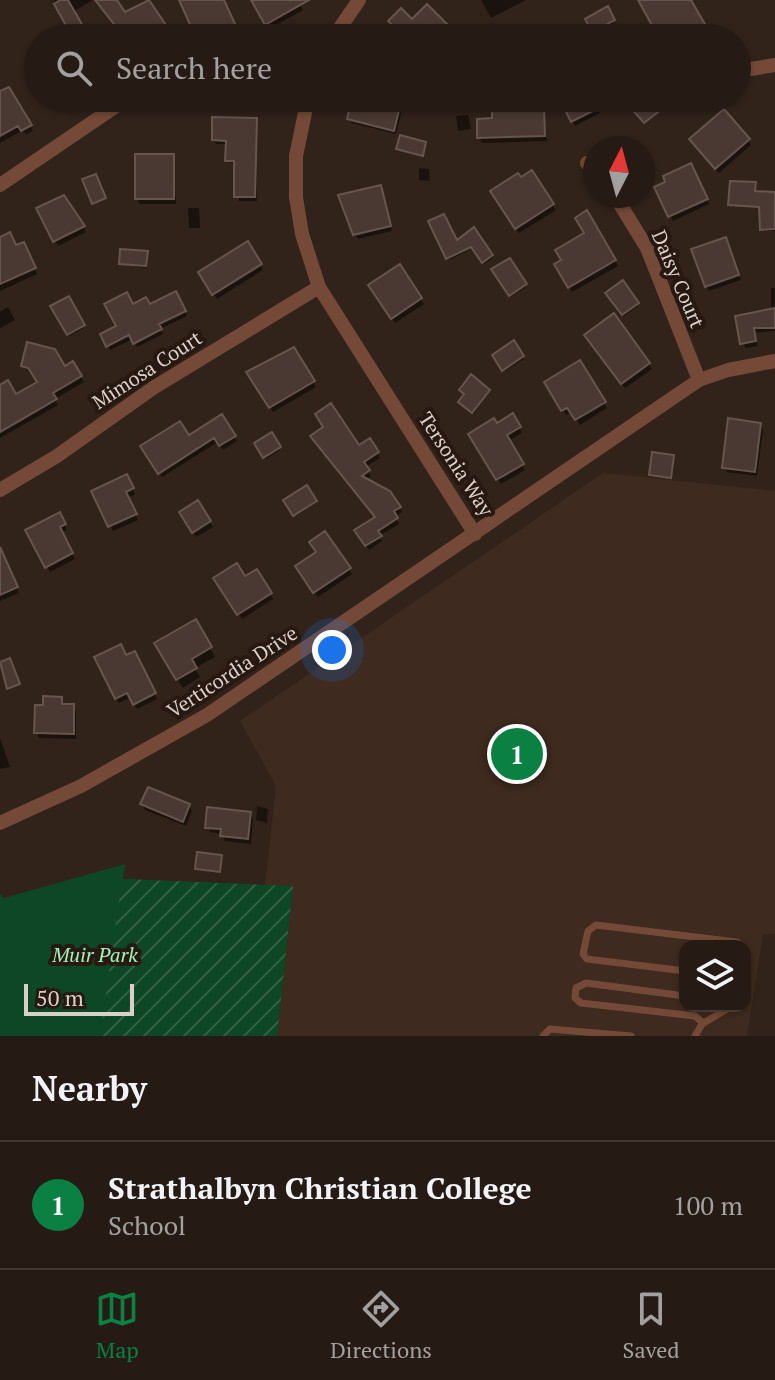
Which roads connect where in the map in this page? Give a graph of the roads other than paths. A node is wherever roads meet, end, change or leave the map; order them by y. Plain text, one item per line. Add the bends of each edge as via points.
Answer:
1 (359, 0) edge
2 (343, 24) edge
3 (775, 65) edge
4 (751, 69) dead end
5 (107, 112) edge
6 (305, 112) edge
7 (0, 185) edge
8 (622, 208) edge
9 (319, 287) junction
10 (775, 361) edge
11 (699, 380) junction
12 (0, 490) edge
13 (475, 534) junction
14 (0, 823) edge
15 (720, 940) edge
16 (679, 970) edge
17 (679, 995) edge
18 (718, 1012) edge
19 (703, 1023) junction
20 (607, 1034) edge
21 (543, 1036) edge
22 (631, 1036) edge
23 (695, 1036) edge

1 - 2 street
3 - 4 street
5 - 7 street
6 - 9 street, Tersonia Way via 296,156 296,197
8 - 11 street, Daisy Court via 647,248
9 - 12 street, Mimosa Court
9 - 13 street, Tersonia Way
10 - 11 street, Tersonia Way
11 - 13 street, Tersonia Way
13 - 14 street, Verticordia Drive via 207,715 81,786
15 - 16 lane via 596,925 588,931 583,954 587,959
17 - 19 lane via 586,983 576,988 575,998 581,1003 695,1016
18 - 19 lane
19 - 23 lane
20 - 21 lane via 550,1029
20 - 22 lane

